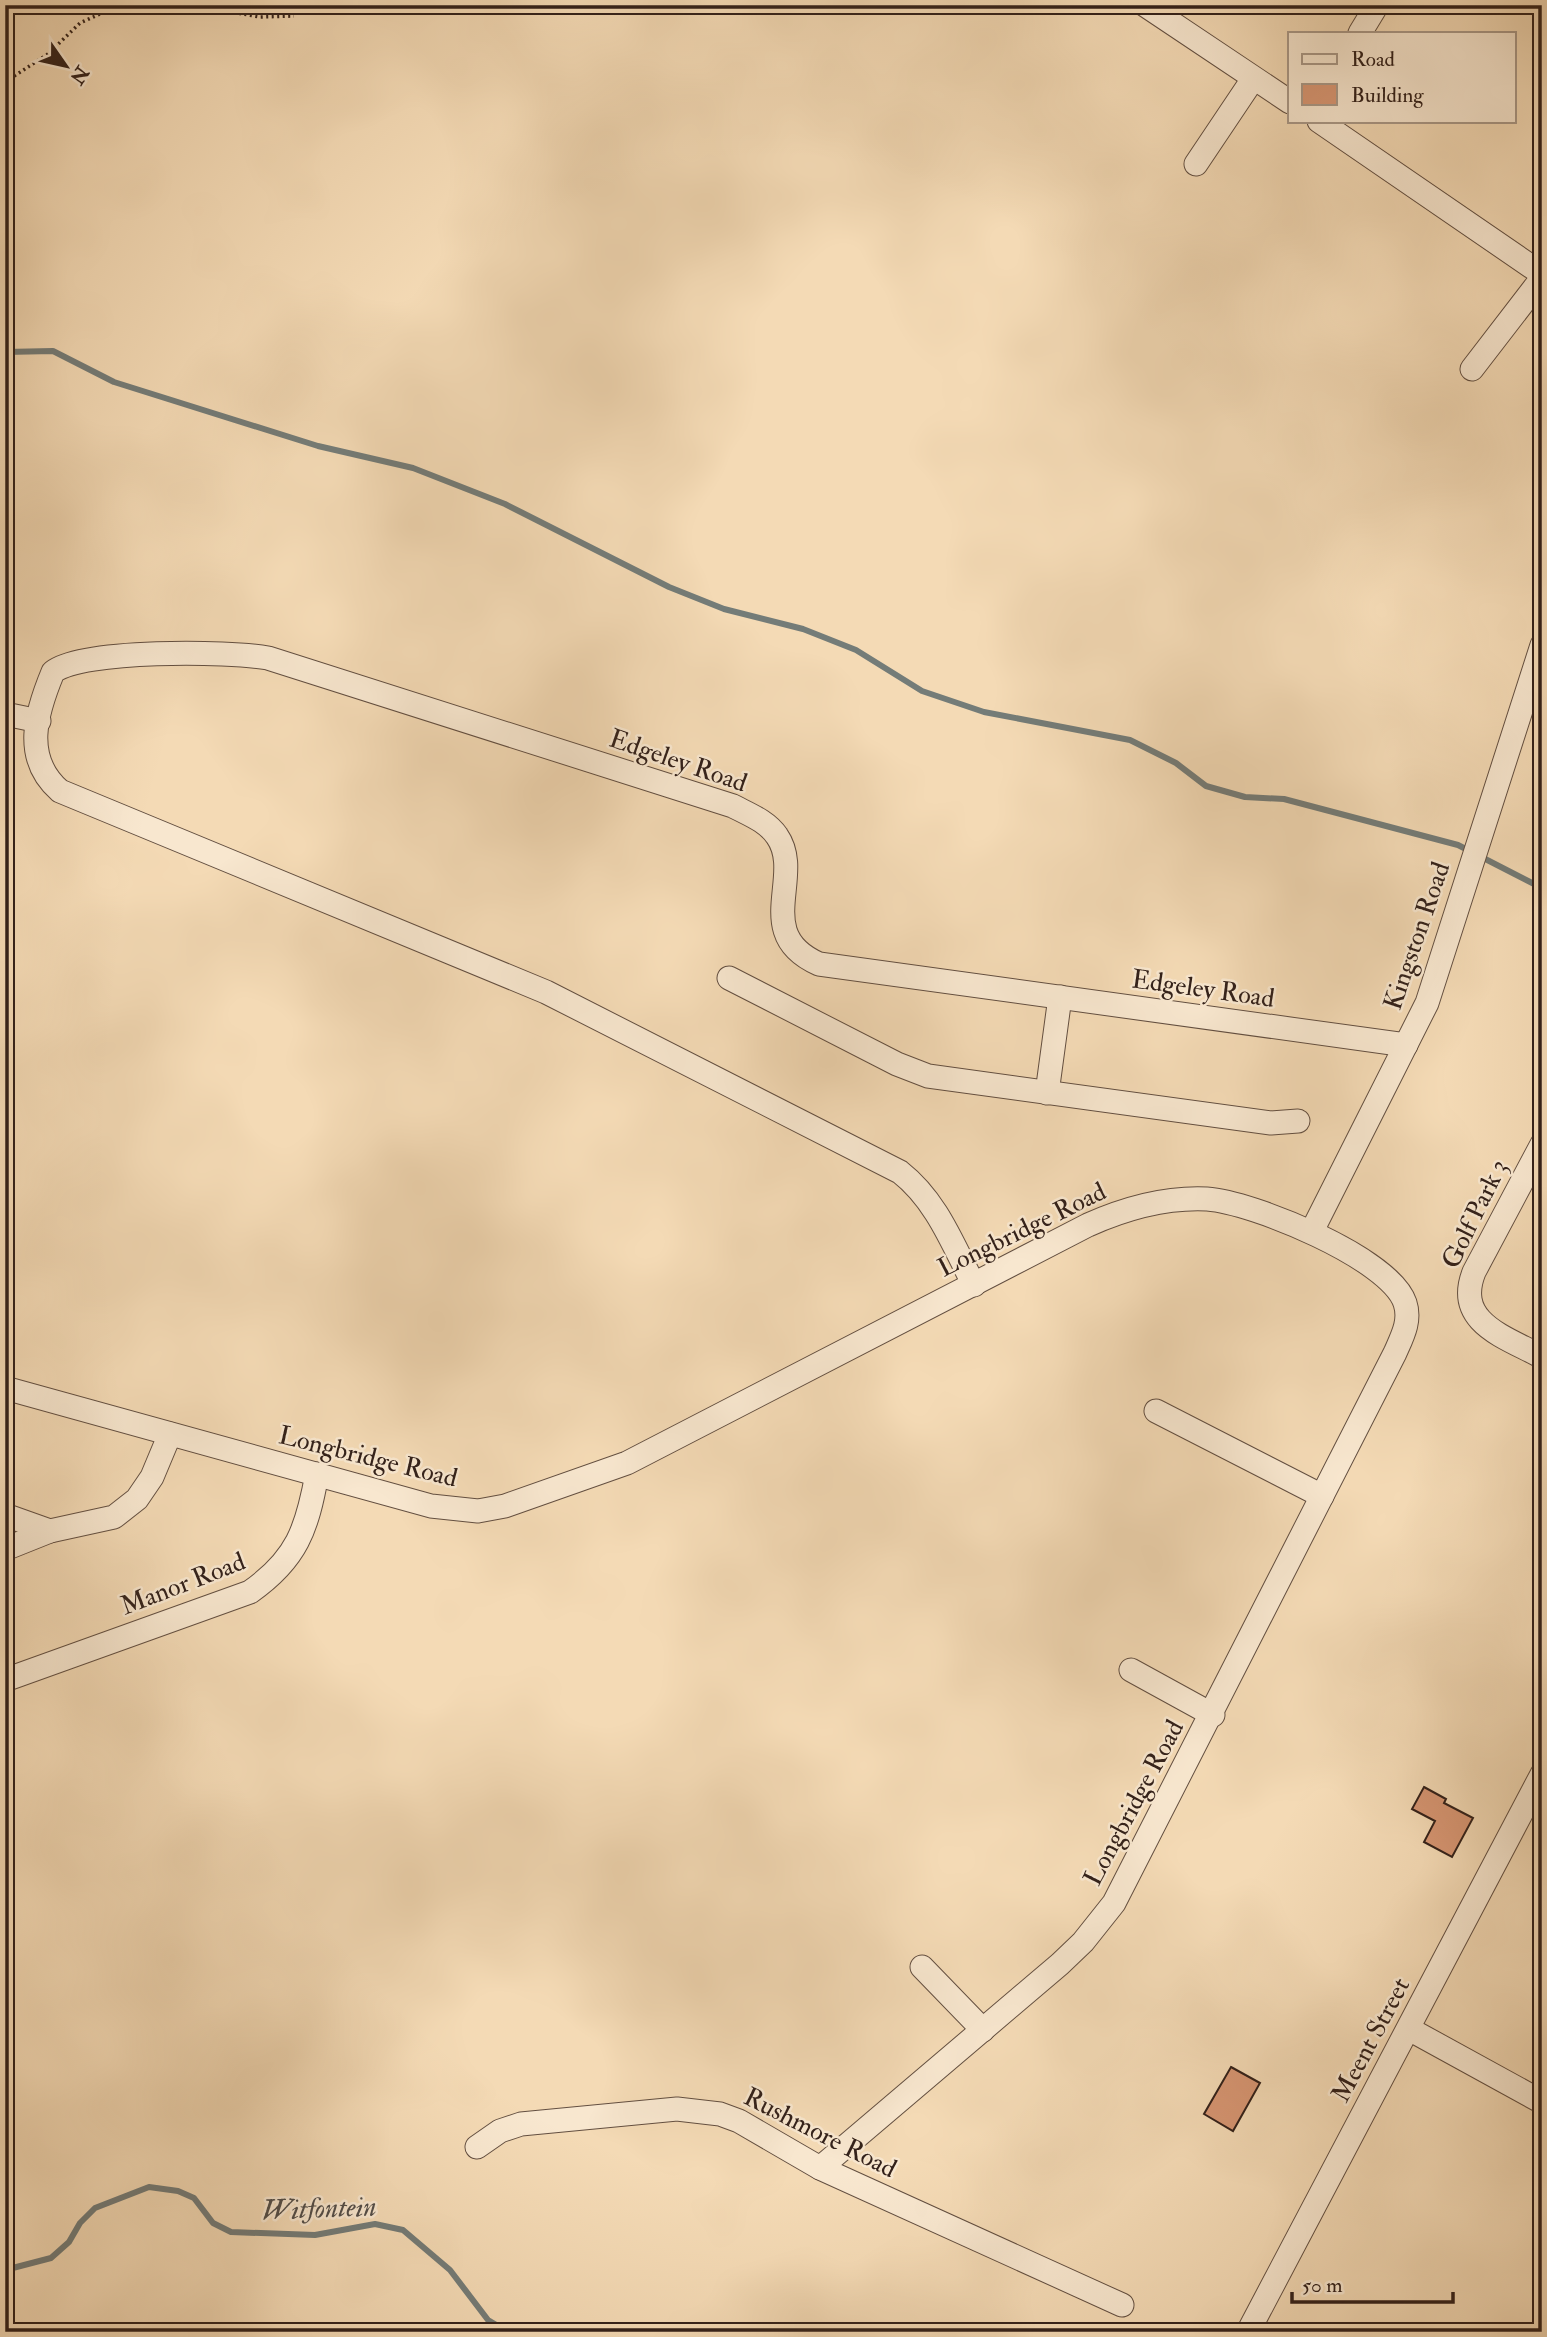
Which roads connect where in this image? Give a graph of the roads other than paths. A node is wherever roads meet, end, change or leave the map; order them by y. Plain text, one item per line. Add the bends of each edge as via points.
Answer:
1 (1145, 5) edge
2 (1377, 5) edge
3 (1361, 32) edge
4 (1253, 79) junction
5 (1288, 101) edge
6 (1320, 122) edge
7 (1196, 164) dead end
8 (1542, 276) edge
9 (1472, 369) dead end
10 (1542, 645) edge
11 (5, 714) edge
12 (39, 721) junction
13 (729, 978) dead end
14 (1060, 997) junction
15 (1406, 1045) junction
16 (1047, 1093) junction
17 (1298, 1121) dead end
18 (1542, 1144) edge
19 (1312, 1231) junction
20 (974, 1285) junction
21 (1542, 1357) edge
22 (5, 1388) edge
23 (1156, 1411) dead end
24 (170, 1434) junction
25 (317, 1474) junction
26 (1322, 1496) junction
27 (5, 1515) edge
28 (50, 1531) junction
29 (5, 1549) edge
30 (1131, 1670) dead end
31 (5, 1680) edge
32 (1213, 1715) junction
33 (1540, 1782) edge
34 (922, 1967) dead end
35 (1409, 2029) junction
36 (983, 2030) junction
37 (1542, 2102) edge
38 (477, 2147) dead end
39 (820, 2168) junction
40 (1122, 2305) dead end
41 (1248, 2332) edge

1 - 4 street
2 - 3 street
4 - 5 street
4 - 7 street
6 - 8 street
8 - 9 street
10 - 15 street, Kingston Road via 1427,1003
11 - 12 street
12 - 14 street, Edgeley Road via 53,671 70,661 219,652 293,664 733,806 760,820 776,834 785,857 785,934 795,949 819,964
12 - 20 street, Edgeley Road via 35,740 41,769 60,791 546,992 900,1172 931,1202
13 - 16 street via 928,1076
14 - 15 street, Edgeley Road
14 - 16 street
15 - 19 street, Kingston Road
16 - 17 street via 1271,1123
18 - 21 street, Golf Park 3 via 1474,1272 1468,1293 1475,1316 1485,1326
19 - 20 street, Longbridge Road via 1210,1199 1167,1200 1115,1213
19 - 26 street, Longbridge Road via 1381,1273 1397,1287 1408,1314 1395,1353
20 - 25 street, Longbridge Road via 627,1463 505,1506 478,1511 431,1506
22 - 24 street, Longbridge Road
23 - 26 street
24 - 25 street, Longbridge Road
24 - 28 street via 137,1499 114,1517
25 - 31 street, Manor Road via 299,1543 276,1574 250,1592
26 - 32 street, Longbridge Road
27 - 28 street
28 - 29 street
30 - 32 street
32 - 36 street, Longbridge Road via 1114,1903 1060,1964
33 - 35 street, Meent Street
34 - 36 street
35 - 37 street
35 - 41 street, Meent Street
36 - 39 street, Longbridge Road
38 - 39 street, Rushmore Road via 500,2131 521,2124 701,2110 739,2122
39 - 40 street, Rushmore Road

